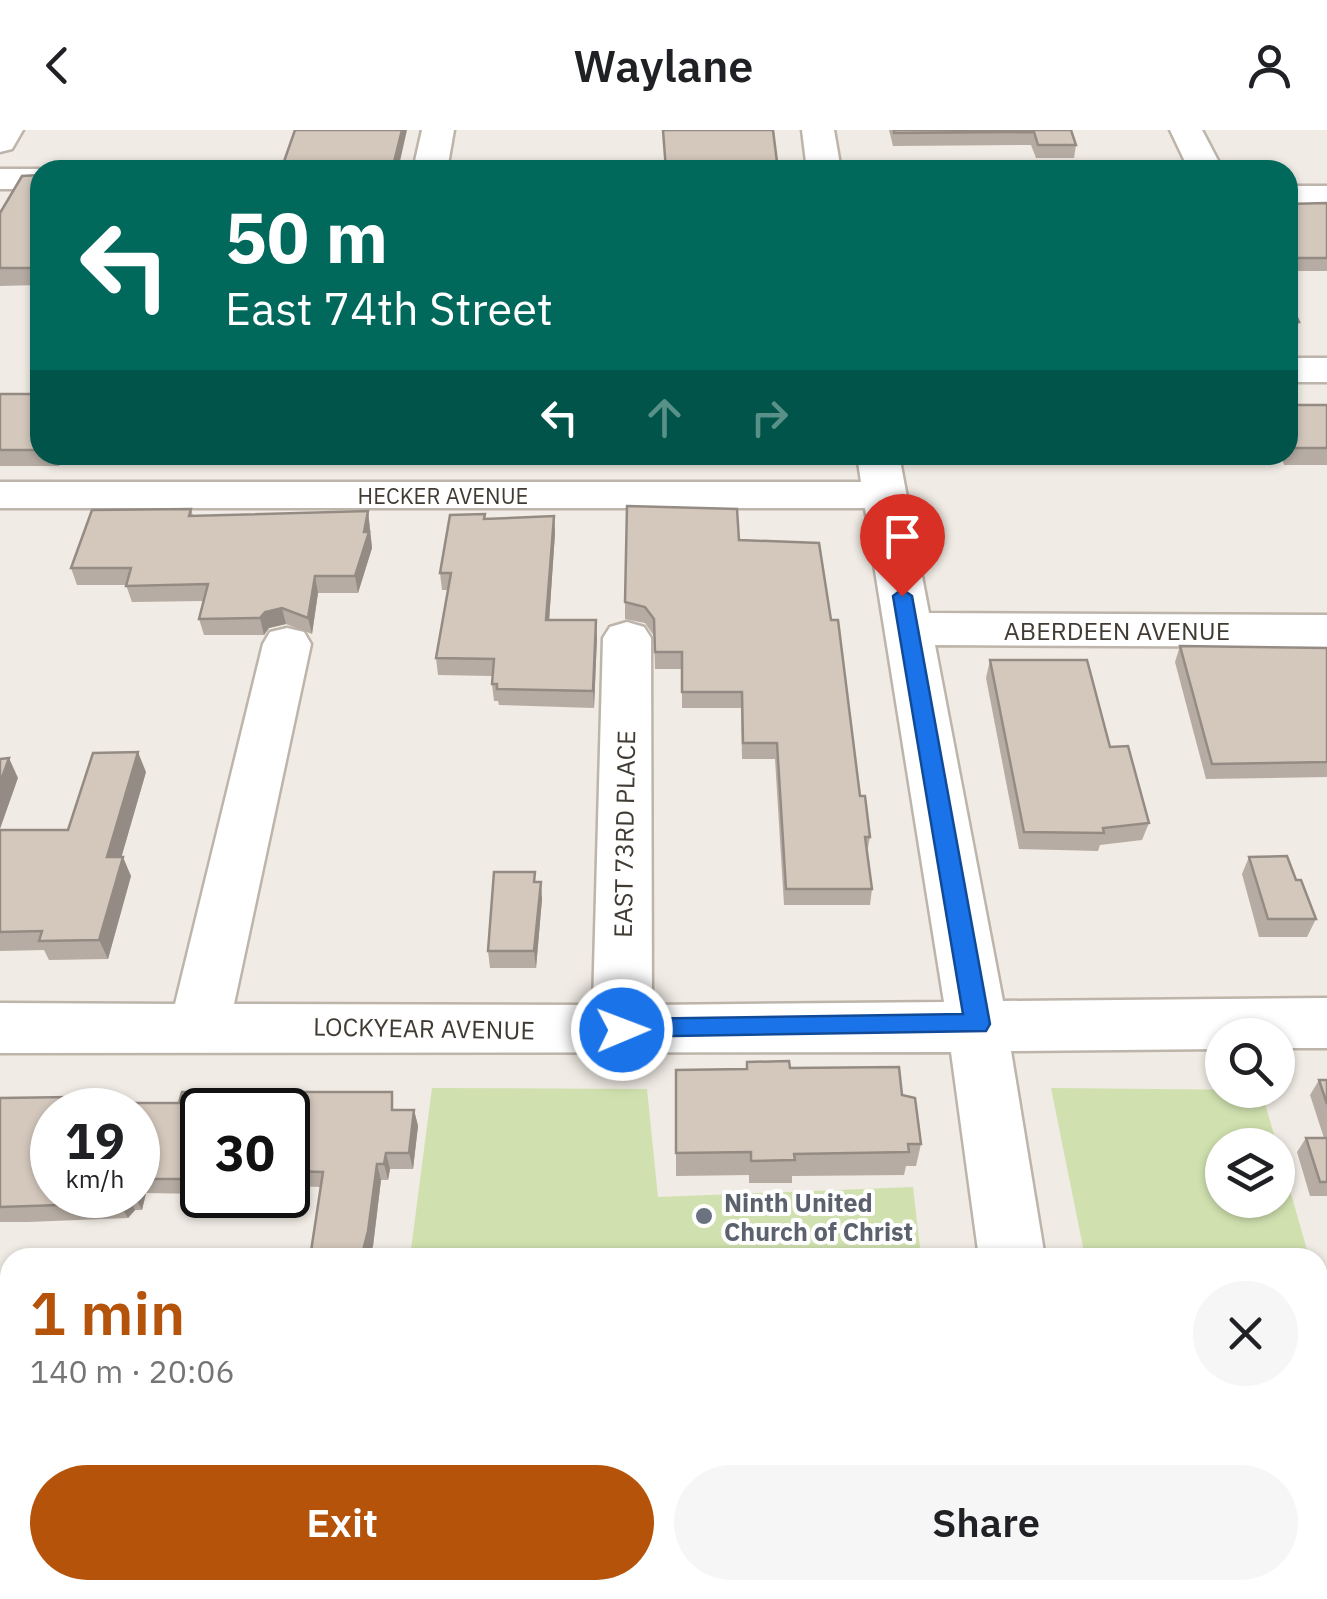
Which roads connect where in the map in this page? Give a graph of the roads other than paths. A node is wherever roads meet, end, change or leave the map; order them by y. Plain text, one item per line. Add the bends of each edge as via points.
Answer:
1 (7, 130) edge
2 (438, 130) edge
3 (818, 130) edge
4 (1186, 130) edge
5 (0, 142) edge
6 (432, 160) edge
7 (822, 160) edge
8 (1201, 160) edge
9 (0, 180) edge
10 (30, 180) edge
11 (1298, 196) edge
12 (1327, 196) edge
13 (1298, 370) edge
14 (1327, 370) edge
15 (883, 475) edge
16 (0, 496) edge
17 (908, 629) junction
18 (1327, 631) edge
19 (628, 638) dead end
20 (288, 644) dead end
21 (1327, 1023) edge
22 (977, 1024) junction
23 (200, 1026) junction
24 (0, 1028) edge
25 (622, 1030) junction
26 (1011, 1248) edge

1 - 5 street
2 - 6 street
3 - 7 street
4 - 8 street
9 - 10 street
11 - 12 street
13 - 14 street
15 - 16 street, HECKER AVENUE
15 - 17 street
17 - 18 street, ABERDEEN AVENUE
17 - 22 street
19 - 25 street, EAST 73RD PLACE
20 - 23 street
21 - 22 street, LOCKYEAR AVENUE
22 - 25 street, LOCKYEAR AVENUE
22 - 26 street
23 - 24 street, LOCKYEAR AVENUE
23 - 25 street, LOCKYEAR AVENUE

